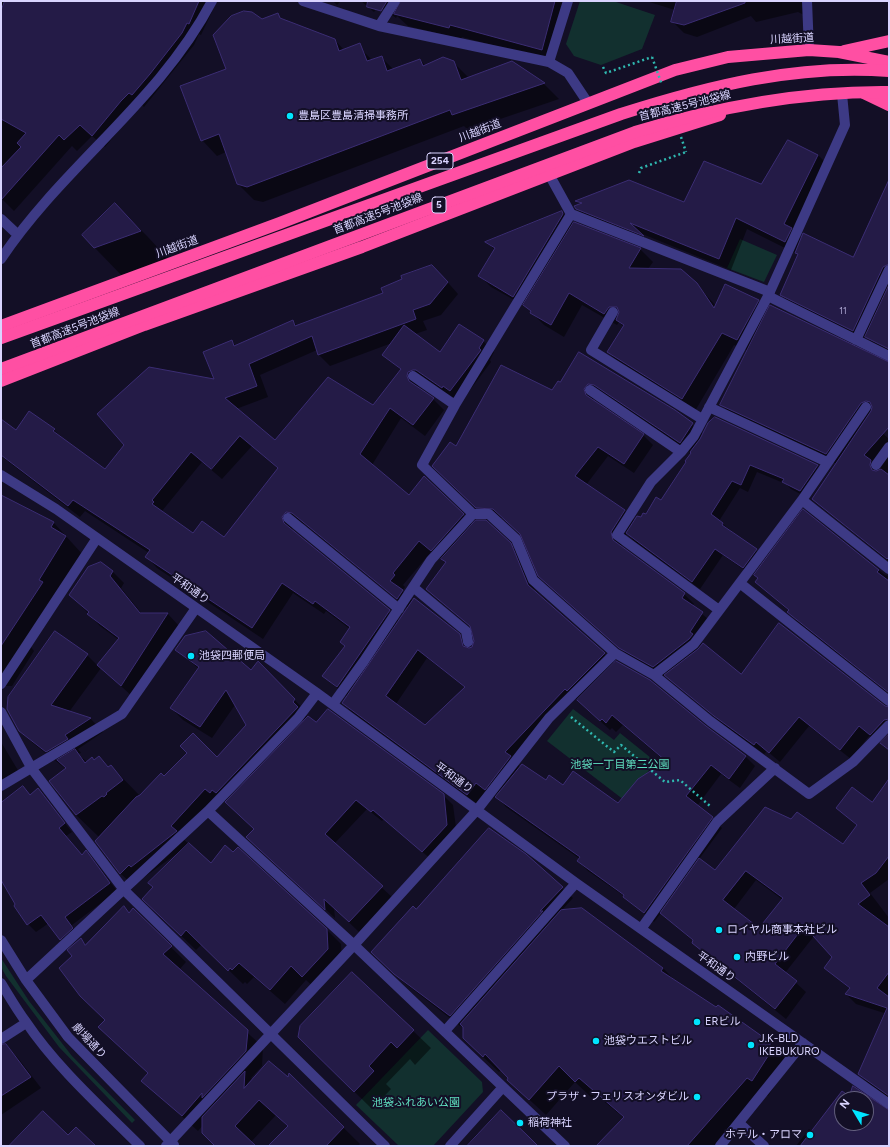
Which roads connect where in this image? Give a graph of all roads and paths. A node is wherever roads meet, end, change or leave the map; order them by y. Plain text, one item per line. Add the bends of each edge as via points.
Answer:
1 (212, 1) edge
2 (303, 1) edge
3 (395, 1) edge
4 (568, 1) edge
5 (807, 1) edge
6 (378, 26) junction
7 (889, 41) edge
8 (809, 50) junction
9 (839, 52) junction
10 (652, 57) dead end
11 (549, 62) junction
12 (889, 62) edge
13 (604, 67) dead end
14 (889, 71) edge
15 (864, 93) junction
16 (889, 93) edge
17 (842, 94) junction
18 (588, 103) junction
19 (889, 105) edge
20 (686, 152) dead end
21 (639, 173) dead end
22 (550, 176) junction
23 (570, 214) junction
24 (1, 219) edge
25 (17, 234) junction
26 (1, 259) edge
27 (889, 270) edge
28 (769, 294) junction
29 (612, 312) dead end
30 (1, 326) edge
31 (1, 338) edge
32 (856, 340) junction
33 (889, 356) edge
34 (1, 369) edge
35 (413, 376) dead end
36 (1, 381) edge
37 (590, 390) dead end
38 (455, 405) junction
39 (709, 407) junction
40 (866, 407) dead end
41 (702, 419) junction
42 (889, 448) edge
43 (681, 452) junction
44 (827, 462) junction
45 (876, 464) dead end
46 (1, 475) edge
47 (802, 500) junction
48 (473, 514) junction
49 (288, 518) dead end
50 (97, 538) junction
51 (889, 569) edge
52 (741, 584) junction
53 (413, 587) junction
54 (196, 608) junction
55 (399, 609) junction
56 (719, 610) junction
57 (468, 642) dead end
58 (615, 653) junction
59 (654, 675) junction
60 (1, 684) edge
61 (318, 693) junction
62 (889, 700) edge
63 (332, 704) junction
64 (559, 708) junction
65 (1, 712) edge
66 (889, 725) edge
67 (775, 768) junction
68 (32, 769) junction
69 (1, 786) edge
70 (477, 810) junction
71 (208, 811) junction
72 (723, 817) junction
73 (576, 883) junction
74 (124, 890) junction
75 (641, 929) junction
76 (1, 940) edge
77 (354, 945) junction
78 (26, 980) junction
79 (1, 983) edge
80 (26, 1023) junction
81 (445, 1031) junction
82 (271, 1033) junction
83 (1, 1039) edge
84 (803, 1043) junction
85 (503, 1087) junction
86 (889, 1104) edge
87 (739, 1124) junction
88 (170, 1144) edge
89 (140, 1146) edge
90 (385, 1146) edge
91 (450, 1146) edge
92 (565, 1146) edge
93 (720, 1146) edge
94 (764, 1146) edge

1 - 25 street via 198,28 145,97 104,137
2 - 6 street
3 - 6 street
4 - 11 street
5 - 8 street
6 - 11 street
7 - 9 highway
8 - 9 highway, 川越街道 / 254
8 - 18 highway, 川越街道 / 254 via 728,57 675,70
9 - 12 highway, 川越街道 / 254
10 - 13 path via 606,73
11 - 18 street via 568,73
14 - 31 highway, 首都高速5号池袋線 / 5, bridge via 824,70 784,73 710,87 666,100
15 - 16 highway
15 - 17 highway
15 - 19 highway
16 - 34 highway, 首都高速5号池袋線 / 5, bridge via 850,92 774,100 704,113 635,132
17 - 22 highway via 738,109 634,142
17 - 28 street via 845,125
18 - 30 highway, 川越街道 / 254 via 280,223
20 - 21 path via 641,168
22 - 23 street
22 - 36 highway via 144,325
23 - 28 street
23 - 38 street
24 - 25 street
25 - 26 street
27 - 32 street
28 - 32 street
28 - 39 street
29 - 41 street via 591,350
32 - 33 street
35 - 38 street
37 - 43 street
38 - 48 street via 422,466
39 - 41 street
39 - 44 street
40 - 44 street
41 - 43 street via 694,436
42 - 45 street
43 - 56 street via 651,482 617,535
44 - 47 street
46 - 50 street, 平和通り
47 - 51 street
47 - 52 street
48 - 53 street via 431,560
48 - 58 street via 489,514 516,539 533,580
49 - 55 street
50 - 54 street, 平和通り
50 - 60 street
52 - 56 street
52 - 62 street
53 - 55 street
53 - 57 street via 466,631
54 - 61 street, 平和通り
54 - 68 street via 122,714
55 - 63 street
56 - 59 street via 694,644
58 - 59 street
58 - 64 street
59 - 67 street via 710,721
61 - 63 street, 平和通り
61 - 71 street via 298,718
63 - 70 street, 平和通り
64 - 70 street
64 - 72 path via 614,752 621,745 665,782 680,780
65 - 68 street
66 - 67 street via 853,762 809,794
67 - 72 street
68 - 69 street
68 - 74 street
70 - 73 street, 平和通り
70 - 77 street
71 - 74 street
71 - 77 street
72 - 75 street
73 - 75 street, 平和通り
73 - 81 street
74 - 78 street
74 - 82 street
75 - 84 street, 平和通り
76 - 78 street, 劇場通り
77 - 81 street
77 - 82 street
78 - 88 street, 劇場通り via 68,1036
79 - 80 street
80 - 83 street
80 - 89 street via 85,1091
81 - 85 street
82 - 88 street
82 - 90 street
84 - 86 street, 平和通り
84 - 87 street
85 - 91 street
85 - 92 street
87 - 93 street
87 - 94 street

